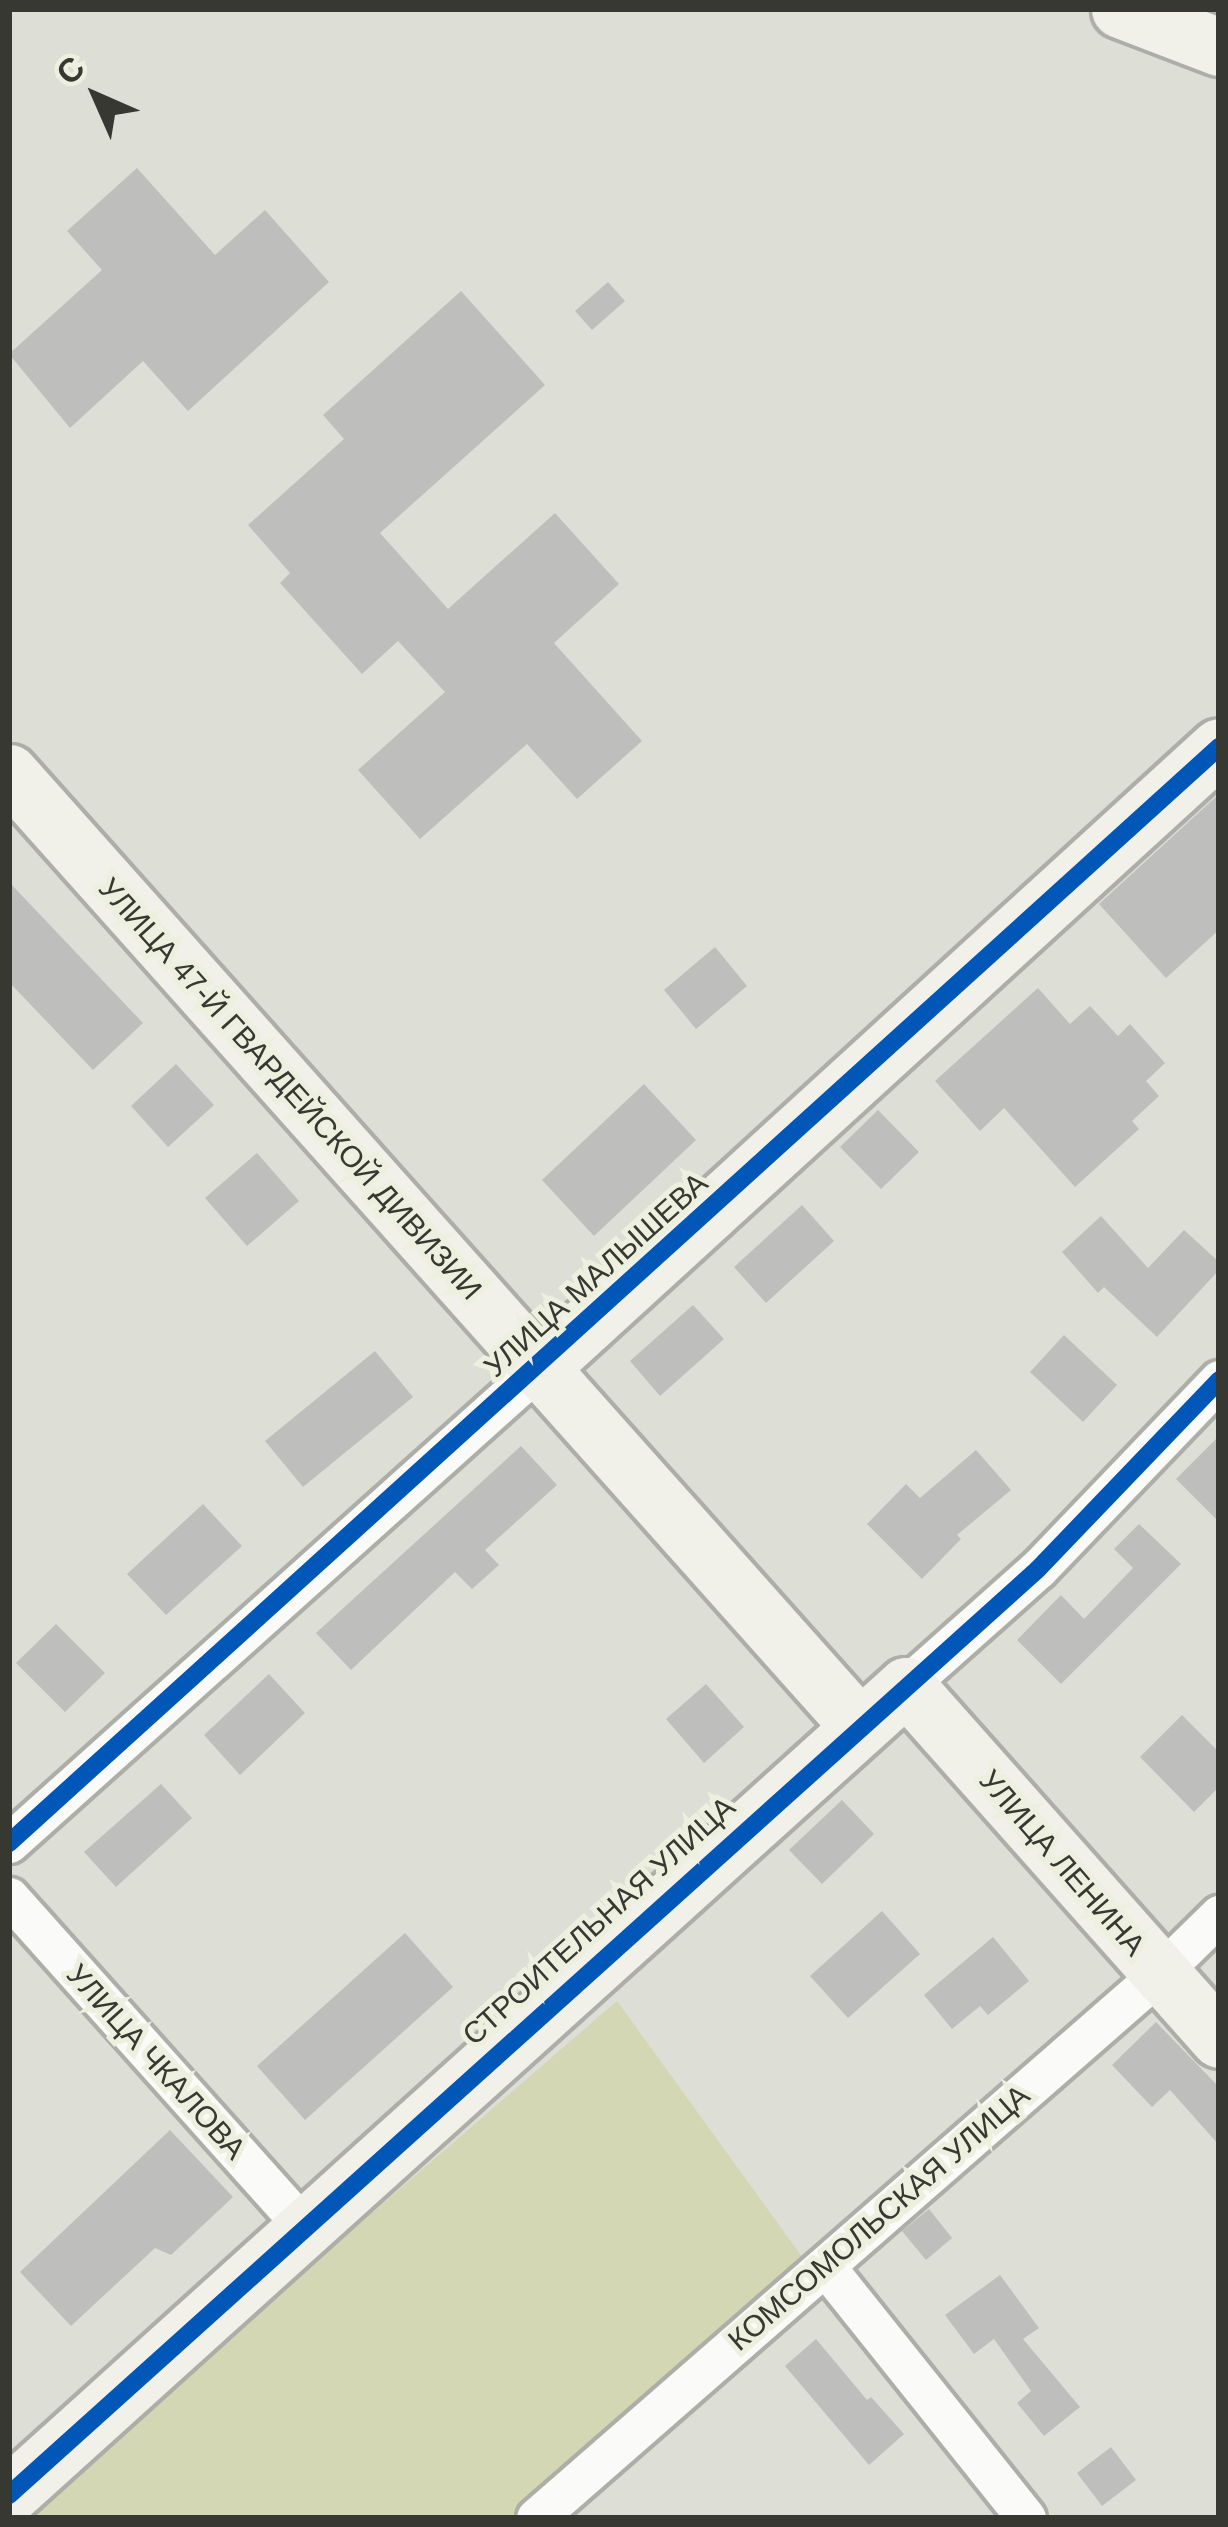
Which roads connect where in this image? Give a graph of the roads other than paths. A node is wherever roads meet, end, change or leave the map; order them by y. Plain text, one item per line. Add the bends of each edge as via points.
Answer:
1 (1120, 9) edge
2 (1219, 47) edge
3 (1219, 747) edge
4 (9, 773) edge
5 (538, 1369) junction
6 (1219, 1380) edge
7 (906, 1686) junction
8 (860, 1727) junction
9 (9, 1843) edge
10 (9, 1897) edge
11 (1219, 1915) edge
12 (1160, 1973) junction
13 (1219, 2039) edge
14 (303, 2226) junction
15 (824, 2266) junction
16 (9, 2495) edge
17 (558, 2511) edge
18 (1026, 2518) edge

1 - 2 street
3 - 5 street, УЛИЦА МАЛЫШЕВА
4 - 5 street, УЛИЦА 47-Й ГВАРДЕЙСКОЙ ДИВИЗИИ
5 - 8 street, УЛИЦА 47-Й ГВАРДЕЙСКОЙ ДИВИЗИИ
5 - 9 street, УЛИЦА МАЛЫШЕВА
6 - 7 street, СТРОИТЕЛЬНАЯ УЛИЦА via 1038,1569
7 - 8 street, СТРОИТЕЛЬНАЯ УЛИЦА
7 - 12 street, УЛИЦА ЛЕНИНА
8 - 14 street, СТРОИТЕЛЬНАЯ УЛИЦА
10 - 14 street, УЛИЦА ЧКАЛОВА
11 - 12 street, КОМСОМОЛЬСКАЯ УЛИЦА
12 - 13 street, УЛИЦА ЛЕНИНА
12 - 15 street, КОМСОМОЛЬСКАЯ УЛИЦА
14 - 16 street, СТРОИТЕЛЬНАЯ УЛИЦА
15 - 17 street, КОМСОМОЛЬСКАЯ УЛИЦА
15 - 18 street

